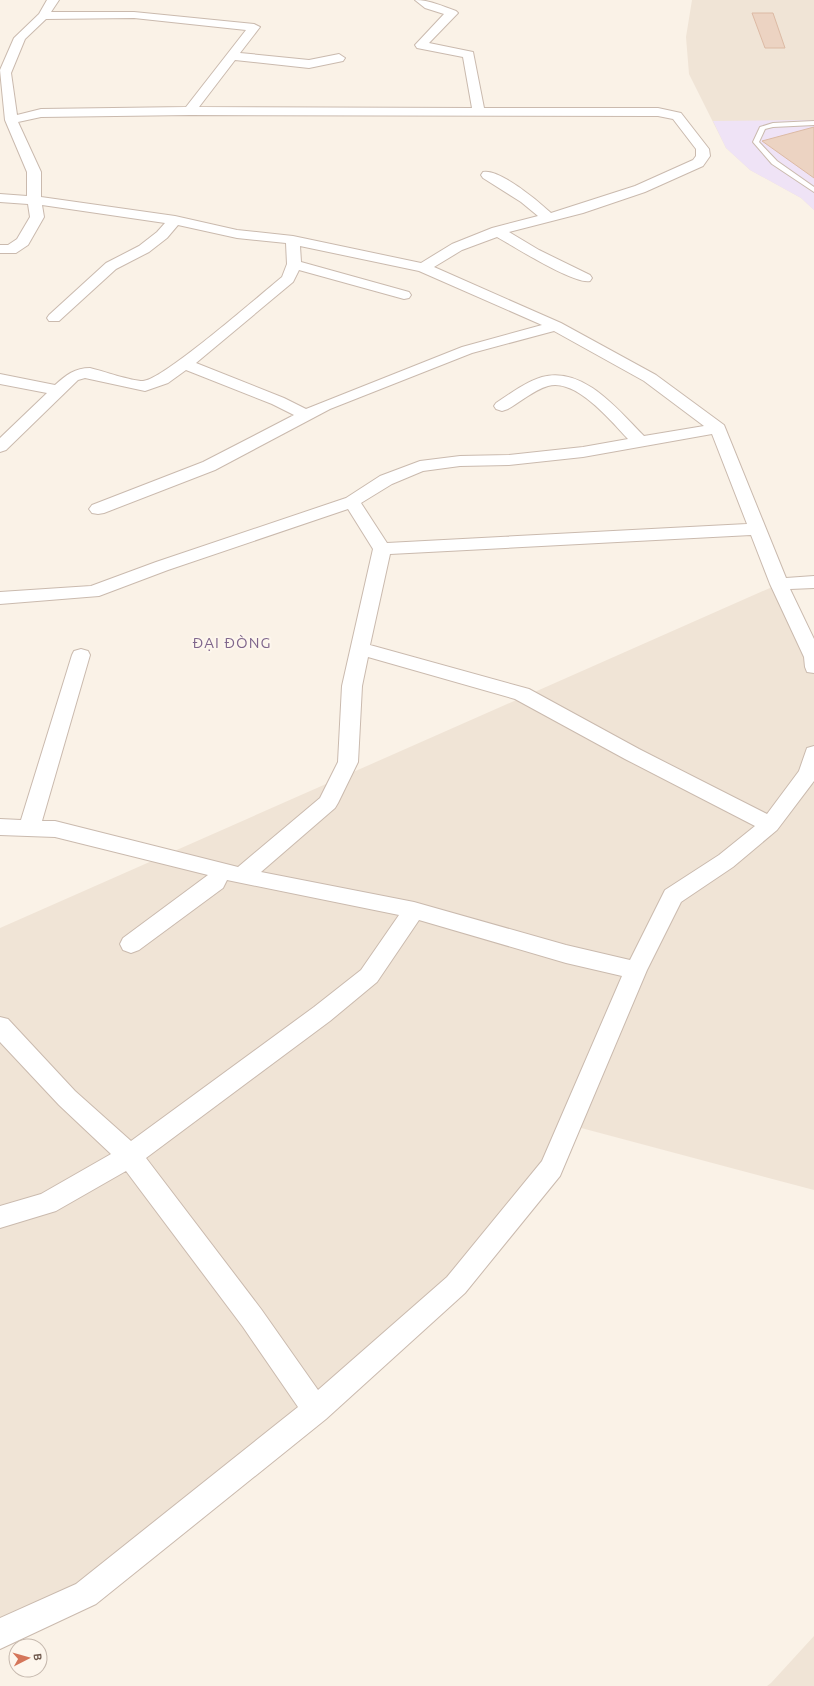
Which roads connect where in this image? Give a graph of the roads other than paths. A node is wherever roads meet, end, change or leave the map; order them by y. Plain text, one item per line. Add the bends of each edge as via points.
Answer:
1 (53, 0) edge
2 (421, 0) edge
3 (43, 16) junction
4 (231, 56) junction
5 (340, 58) dead end
6 (190, 111) junction
7 (479, 112) junction
8 (12, 120) junction
9 (814, 123) edge
10 (488, 175) dead end
11 (814, 190) edge
12 (0, 198) edge
13 (34, 200) junction
14 (549, 218) junction
15 (175, 220) junction
16 (497, 231) junction
17 (293, 240) junction
18 (0, 249) edge
19 (294, 264) junction
20 (424, 268) junction
21 (585, 278) dead end
22 (404, 295) dead end
23 (54, 318) dead end
24 (556, 326) junction
25 (185, 364) junction
26 (0, 379) edge
27 (57, 390) junction
28 (502, 406) dead end
29 (306, 415) junction
30 (718, 428) junction
31 (640, 442) junction
32 (0, 447) edge
33 (352, 502) junction
34 (98, 509) dead end
35 (756, 529) junction
36 (382, 549) junction
37 (814, 582) edge
38 (779, 584) junction
39 (0, 598) edge
40 (360, 648) junction
41 (81, 655) dead end
42 (814, 667) edge
43 (814, 752) edge
44 (770, 825) junction
45 (0, 827) edge
46 (30, 828) junction
47 (232, 874) junction
48 (414, 910) junction
49 (131, 944) dead end
50 (636, 970) junction
51 (0, 1026) edge
52 (130, 1156) junction
53 (0, 1217) edge
54 (316, 1410) junction
55 (0, 1634) edge

1 - 3 street
2 - 7 street via 429,6 452,13 421,45 469,55
3 - 4 street via 134,15 254,27
3 - 8 street via 20,38 5,73
4 - 5 street via 309,64
4 - 6 street
6 - 7 street
6 - 8 street via 41,113
7 - 14 street via 664,113 677,116 702,148 703,156 698,163 640,189
8 - 13 street via 34,172
9 - 11 lane via 762,128 756,142 783,168
10 - 14 street via 526,199
12 - 13 street
13 - 15 street
13 - 18 street via 37,217 23,242 11,250
14 - 16 street
15 - 17 street via 237,234
15 - 23 street via 162,235 144,249 111,266
16 - 20 street via 457,247
16 - 21 street
17 - 19 street
17 - 20 street
19 - 22 street
19 - 25 street via 288,279
20 - 24 street
24 - 29 street via 467,350
24 - 30 street via 650,378
25 - 27 street via 148,386 83,373 72,377
25 - 29 street via 278,401
26 - 27 street
27 - 32 street
28 - 31 street via 540,383 567,381 603,402
29 - 34 street via 209,466
30 - 31 street
30 - 35 street
31 - 33 street via 583,452 420,466 386,480
33 - 36 street
33 - 39 street via 93,592
35 - 36 street
35 - 38 street
36 - 40 street
37 - 38 street
38 - 42 street via 813,657
40 - 44 street via 522,694
40 - 47 street via 352,686 348,762 328,803
41 - 46 street
43 - 44 street via 809,773
44 - 50 street via 726,861 672,896
45 - 46 street
46 - 47 street via 55,829
47 - 48 street
47 - 49 street via 215,882
48 - 50 street via 566,954
48 - 52 street via 369,976 322,1014
50 - 54 street via 551,1168 456,1285
51 - 52 street via 67,1098
52 - 53 street via 47,1203
52 - 54 street via 252,1318
54 - 55 street via 86,1594

